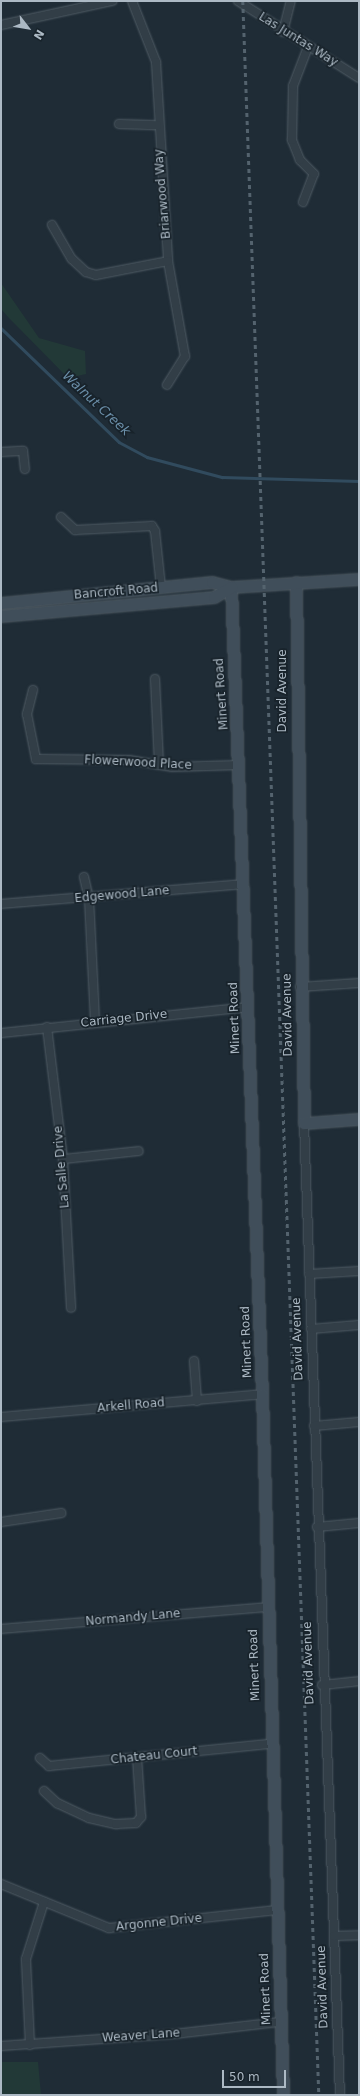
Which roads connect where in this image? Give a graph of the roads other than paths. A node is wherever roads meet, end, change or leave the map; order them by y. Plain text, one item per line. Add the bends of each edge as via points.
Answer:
1 (112, 1) edge
2 (132, 1) edge
3 (238, 1) edge
4 (291, 1) edge
5 (1, 25) edge
6 (283, 32) junction
7 (308, 47) junction
8 (359, 78) edge
9 (119, 124) dead end
10 (157, 125) junction
11 (303, 202) dead end
12 (52, 226) dead end
13 (168, 261) junction
14 (168, 385) dead end
15 (1, 452) edge
16 (25, 469) dead end
17 (61, 517) dead end
18 (359, 579) edge
19 (296, 582) junction
20 (161, 587) junction
21 (231, 587) junction
22 (1, 603) edge
23 (1, 616) edge
24 (155, 679) dead end
25 (33, 690) dead end
26 (159, 765) junction
27 (240, 765) junction
28 (84, 877) dead end
29 (244, 884) junction
30 (89, 898) junction
31 (1, 904) edge
32 (359, 983) edge
33 (300, 987) junction
34 (248, 1007) junction
35 (95, 1022) junction
36 (46, 1027) junction
37 (1, 1033) edge
38 (359, 1118) edge
39 (304, 1123) junction
40 (139, 1151) dead end
41 (63, 1159) junction
42 (359, 1271) edge
43 (309, 1274) junction
44 (71, 1308) dead end
45 (359, 1325) edge
46 (311, 1329) junction
47 (194, 1361) dead end
48 (262, 1394) junction
49 (197, 1401) junction
50 (1, 1417) edge
51 (359, 1422) edge
52 (314, 1426) junction
53 (61, 1514) dead end
54 (1, 1522) edge
55 (359, 1523) edge
56 (317, 1527) junction
57 (266, 1607) junction
58 (1, 1629) edge
59 (359, 1681) edge
60 (322, 1685) junction
61 (271, 1744) junction
62 (137, 1757) junction
63 (40, 1758) dead end
64 (44, 1790) dead end
65 (1, 1884) edge
66 (44, 1902) junction
67 (277, 1910) junction
68 (359, 1935) edge
69 (334, 1936) junction
70 (280, 2022) junction
71 (30, 2045) junction
72 (1, 2046) edge
73 (283, 2095) edge
74 (340, 2095) edge

1 - 5 street
2 - 10 street, Briarwood Way via 156,62
3 - 6 street, Las Juntas Way
4 - 6 street
6 - 7 street, Las Juntas Way
7 - 8 street, Las Juntas Way
7 - 11 street via 293,86 292,140 300,160 314,174
9 - 10 street
10 - 13 street, Briarwood Way
12 - 13 street via 78,266 96,275
13 - 14 street, Briarwood Way via 185,356
15 - 16 street via 23,451
17 - 20 street via 75,530 152,526 155,531
18 - 19 street, Bancroft Road
19 - 21 street, Bancroft Road
19 - 33 street, David Avenue
20 - 21 street, Bancroft Road via 212,582
20 - 22 street, Bancroft Road
21 - 23 street, Bancroft Road via 214,596
21 - 27 street, Minert Road
24 - 26 street
25 - 26 street, Flowerwood Place via 27,714 36,759 129,760
26 - 27 street, Flowerwood Place
27 - 29 street, Minert Road
28 - 30 street
29 - 30 street, Edgewood Lane
29 - 34 street, Minert Road
30 - 31 street, Edgewood Lane
30 - 35 street
32 - 33 street
33 - 39 street, David Avenue
34 - 35 street, Carriage Drive
34 - 48 street, Minert Road
35 - 36 street, Carriage Drive
36 - 37 street, Carriage Drive
36 - 41 street, La Salle Drive
38 - 39 street
39 - 43 street, David Avenue
40 - 41 street
41 - 44 street, La Salle Drive
42 - 43 street
43 - 46 street, David Avenue
45 - 46 street
46 - 52 street, David Avenue
47 - 49 street
48 - 49 street, Arkell Road
48 - 57 street, Minert Road
49 - 50 street, Arkell Road
51 - 52 street
52 - 56 street, David Avenue
53 - 54 street
55 - 56 street
56 - 60 street, David Avenue
57 - 58 street, Normandy Lane
57 - 61 street, Minert Road
59 - 60 street
60 - 69 street, David Avenue
61 - 62 street, Chateau Court
61 - 67 street, Minert Road
62 - 63 street, Chateau Court via 49,1766
62 - 64 street via 141,1817 136,1823 116,1824 89,1818 56,1803
65 - 66 street, Argonne Drive
66 - 67 street, Argonne Drive via 109,1928
66 - 71 street via 26,1959
67 - 70 street, Minert Road
68 - 69 street
69 - 74 street, David Avenue
70 - 71 street, Weaver Lane via 174,2034
70 - 73 street, Minert Road
71 - 72 street, Weaver Lane

